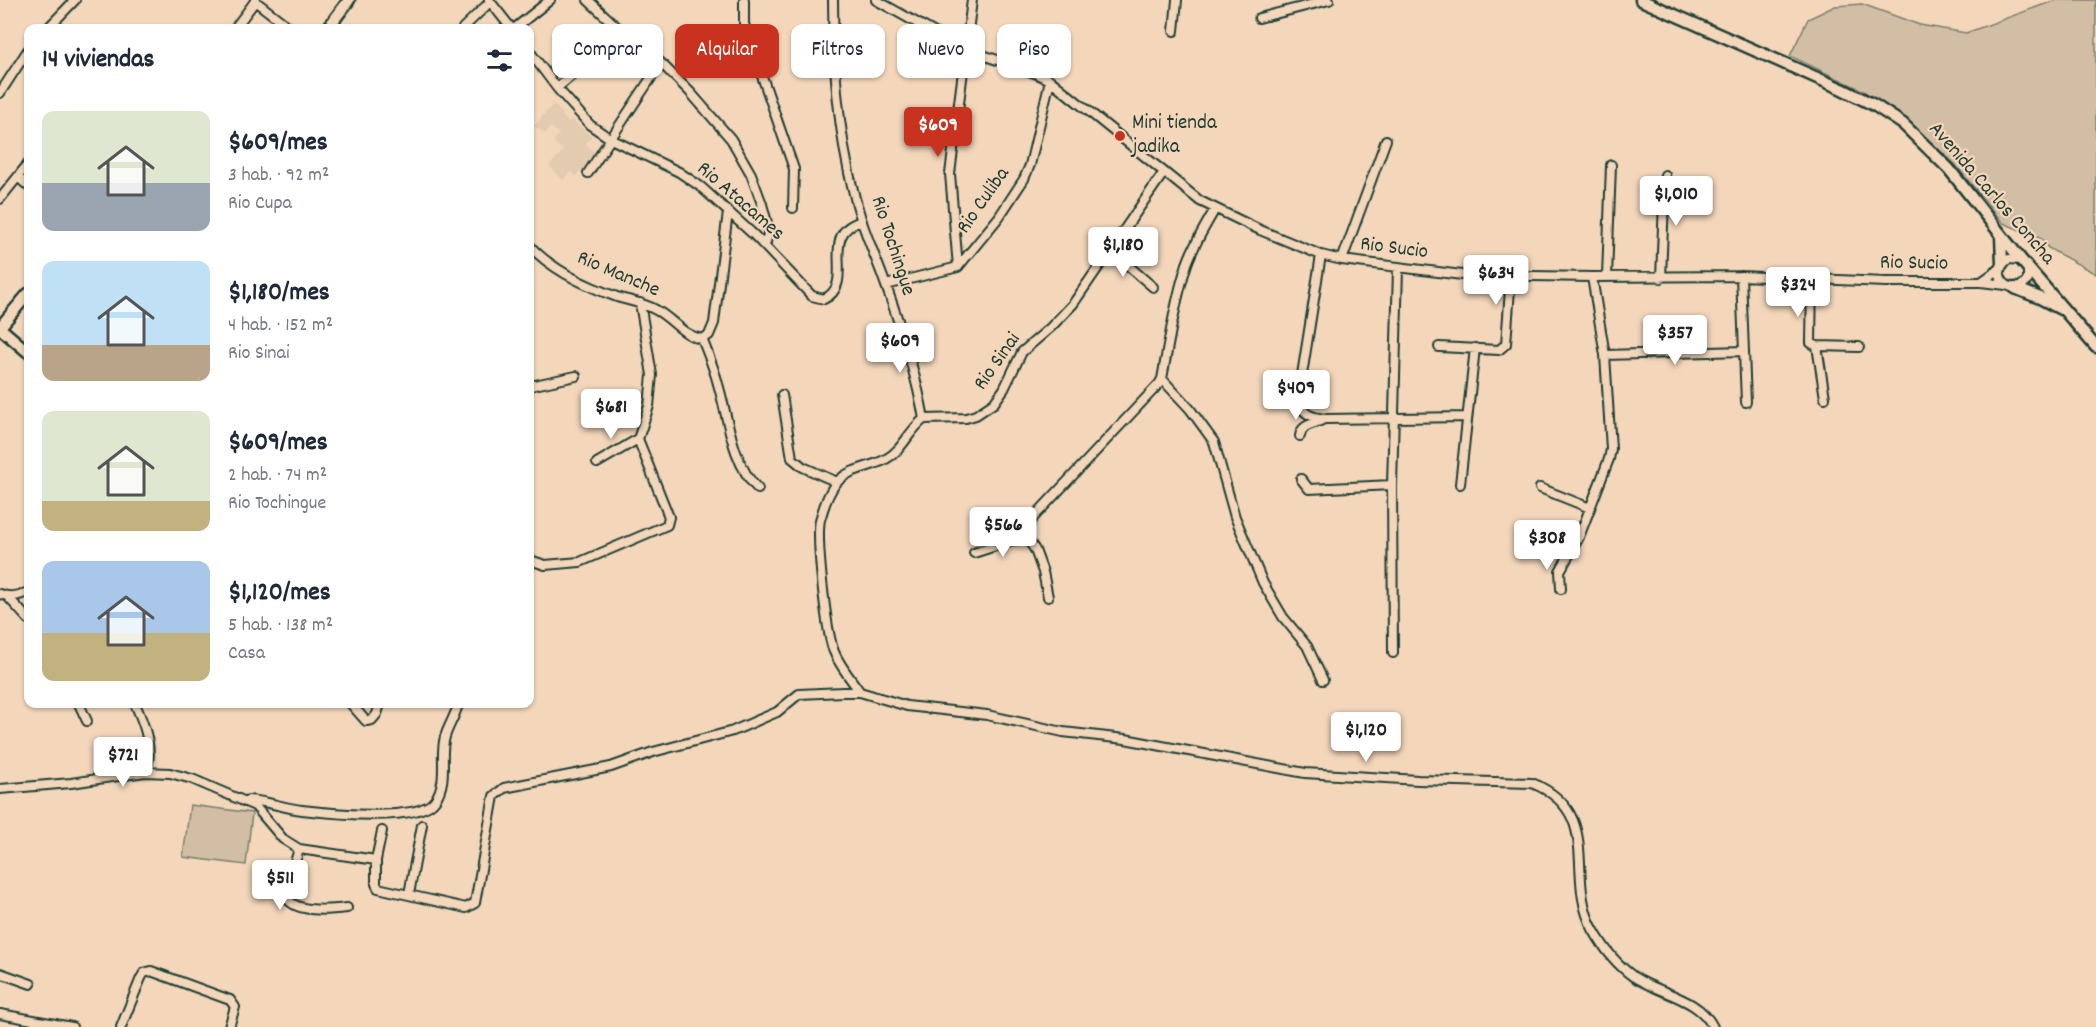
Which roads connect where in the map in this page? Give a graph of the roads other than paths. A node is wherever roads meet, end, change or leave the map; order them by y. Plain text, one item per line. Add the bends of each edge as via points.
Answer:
1 (75, 0) edge
2 (349, 0) edge
3 (550, 0) edge
4 (588, 0) edge
5 (744, 0) edge
6 (833, 0) edge
7 (876, 0) edge
8 (972, 0) edge
9 (1177, 0) edge
10 (1329, 0) edge
11 (1641, 0) edge
12 (255, 1) edge
13 (490, 1) edge
14 (1259, 18) dead end
15 (52, 24) edge
16 (238, 24) edge
17 (285, 24) edge
18 (331, 24) edge
19 (467, 24) edge
20 (510, 24) edge
21 (518, 24) edge
22 (614, 24) edge
23 (918, 24) edge
24 (969, 24) edge
25 (1174, 31) dead end
26 (24, 56) edge
27 (985, 56) edge
28 (534, 57) edge
29 (663, 65) edge
30 (569, 78) edge
31 (651, 78) edge
32 (962, 78) edge
33 (1050, 80) junction
34 (557, 88) junction
35 (0, 93) edge
36 (611, 139) junction
37 (1386, 140) dead end
38 (1611, 165) dead end
39 (24, 169) edge
40 (1164, 172) junction
41 (588, 173) dead end
42 (1665, 175) dead end
43 (18, 177) junction
44 (24, 182) edge
45 (0, 199) edge
46 (793, 208) dead end
47 (1215, 209) junction
48 (728, 212) junction
49 (862, 221) junction
50 (2001, 234) junction
51 (765, 246) junction
52 (534, 250) edge
53 (1110, 250) junction
54 (1322, 255) junction
55 (1342, 261) junction
56 (2024, 262) junction
57 (2002, 266) junction
58 (957, 267) junction
59 (1398, 268) junction
60 (1511, 275) junction
61 (1741, 276) junction
62 (1592, 277) junction
63 (1607, 277) junction
64 (1661, 278) junction
65 (1812, 279) junction
66 (1981, 282) junction
67 (886, 285) junction
68 (1153, 287) dead end
69 (2010, 287) junction
70 (24, 299) edge
71 (640, 303) junction
72 (2067, 312) junction
73 (0, 328) edge
74 (702, 339) junction
75 (1817, 345) junction
76 (1439, 347) dead end
77 (1859, 347) dead end
78 (2096, 347) edge
79 (1475, 348) junction
80 (24, 349) edge
81 (1744, 351) junction
82 (1605, 355) junction
83 (576, 376) dead end
84 (1162, 379) junction
85 (534, 385) edge
86 (782, 395) dead end
87 (1825, 398) dead end
88 (1746, 402) dead end
89 (1395, 417) junction
90 (1467, 417) junction
91 (1326, 418) junction
92 (924, 419) junction
93 (1300, 436) dead end
94 (638, 439) junction
95 (597, 463) dead end
96 (1301, 479) dead end
97 (837, 482) junction
98 (1460, 484) dead end
99 (1392, 485) junction
100 (1540, 488) dead end
101 (758, 489) dead end
102 (1590, 508) junction
103 (1027, 538) junction
104 (974, 553) dead end
105 (534, 561) edge
106 (1561, 589) dead end
107 (24, 593) edge
108 (4, 596) edge
109 (1048, 597) dead end
110 (24, 615) edge
111 (1393, 652) dead end
112 (1323, 680) dead end
113 (860, 692) junction
114 (81, 708) edge
115 (137, 708) edge
116 (354, 708) edge
117 (379, 708) edge
118 (456, 708) edge
119 (87, 721) dead end
120 (145, 772) junction
121 (0, 789) edge
122 (244, 800) junction
123 (422, 825) dead end
124 (382, 831) dead end
125 (299, 849) junction
126 (376, 860) junction
127 (409, 894) junction
128 (347, 908) dead end
129 (0, 973) edge
130 (31, 984) dead end
131 (0, 1014) edge
132 (72, 1027) edge
133 (121, 1027) edge
134 (229, 1027) edge
135 (1713, 1027) edge

1 - 15 street
2 - 18 street
3 - 21 street
4 - 22 street
5 - 46 street via 744,24 794,169
6 - 49 street, Rio Tochingue via 845,148
7 - 23 street, Rio Sucio
8 - 24 street
9 - 25 street
10 - 14 street
11 - 50 street, Avenida Carlos Concha via 1874,105 1903,124 1949,169
12 - 16 street
12 - 17 street
13 - 19 street
13 - 20 street
26 - 35 street
27 - 33 street, Rio Sucio
28 - 34 street, Rio Atacames
29 - 51 street via 731,139 751,174 769,230
30 - 34 street
31 - 36 street
32 - 58 street via 950,174
33 - 40 street, Rio Sucio
33 - 58 street, Rio Culiba via 1024,179 999,217
34 - 36 street, Rio Atacames via 590,125
36 - 41 street
36 - 48 street, Rio Atacames via 678,172
37 - 55 street
38 - 63 street
39 - 43 street
40 - 47 street, Rio Sucio
40 - 53 street, Rio Sinai
42 - 64 street
43 - 44 street
43 - 45 street
47 - 54 street, Rio Sucio
47 - 84 street via 1188,262
48 - 51 street, Rio Atacames
48 - 74 street via 714,323 709,335
49 - 51 street, Rio Atacames via 847,227 842,235 838,244 837,286 824,299 806,292
49 - 67 street, Rio Tochingue
50 - 56 street, Avenida Carlos Concha
50 - 57 street
52 - 71 street, Rio Manche via 587,285
53 - 68 street
53 - 92 street, Rio Sinai via 1073,304 1022,352 994,403 976,415
54 - 55 street, Rio Sucio
54 - 91 street via 1298,400 1308,415
55 - 59 street, Rio Sucio
56 - 57 street via 2010,259
56 - 69 street via 2030,274 2028,280 2020,287
56 - 72 street, Avenida Carlos Concha
57 - 66 street
57 - 69 street via 2000,276
58 - 67 street
59 - 60 street, Rio Sucio via 1462,275
59 - 89 street
60 - 62 street, Rio Sucio
60 - 79 street via 1506,344 1499,350
61 - 64 street, Rio Sucio
61 - 65 street, Rio Sucio
61 - 81 street
62 - 63 street, Rio Sucio
62 - 82 street
63 - 64 street, Rio Sucio
65 - 66 street, Rio Sucio
65 - 75 street via 1810,341
66 - 69 street, Rio Sucio
67 - 92 street, Rio Tochingue
69 - 72 street
70 - 73 street
71 - 74 street, Rio Manche via 658,311 687,335
71 - 94 street via 652,375 649,405
72 - 78 street, Avenida Carlos Concha
73 - 80 street
74 - 101 street via 718,381 736,454 743,471
75 - 77 street
75 - 87 street
76 - 79 street
79 - 90 street
81 - 82 street
81 - 88 street
82 - 102 street via 1611,449
83 - 85 street
84 - 103 street via 1032,519
84 - 112 street via 1214,442 1235,517 1263,584 1307,646
86 - 97 street via 792,458
89 - 90 street
89 - 91 street
89 - 99 street
90 - 98 street
91 - 93 street via 1305,426
92 - 97 street via 886,459 855,470
94 - 95 street
94 - 105 street via 669,517 667,525 580,562 545,565
96 - 99 street via 1309,489
97 - 113 street via 820,521 824,593 833,650
99 - 111 street
100 - 102 street
102 - 106 street via 1560,572
103 - 104 street
103 - 109 street via 1043,572
107 - 108 street
108 - 110 street
113 - 127 street via 799,694 777,712 733,731 610,767 504,788 494,796 475,903 466,908
113 - 135 street via 907,706 987,715 1063,732 1125,739 1305,772 1532,783 1547,789 1571,813 1585,906 1605,949 1636,978 1703,1012
114 - 119 street
115 - 120 street via 147,735
116 - 117 street via 366,722 372,720
118 - 122 street via 444,739 444,769 435,801 427,807 410,813 348,814
120 - 121 street
120 - 122 street via 170,772
122 - 125 street via 258,808 283,839
123 - 127 street
124 - 126 street
125 - 126 street
125 - 128 street via 285,895 288,900 305,907
126 - 127 street via 378,888
129 - 130 street
131 - 132 street
133 - 134 street via 141,978 151,971 230,1000 235,1007

